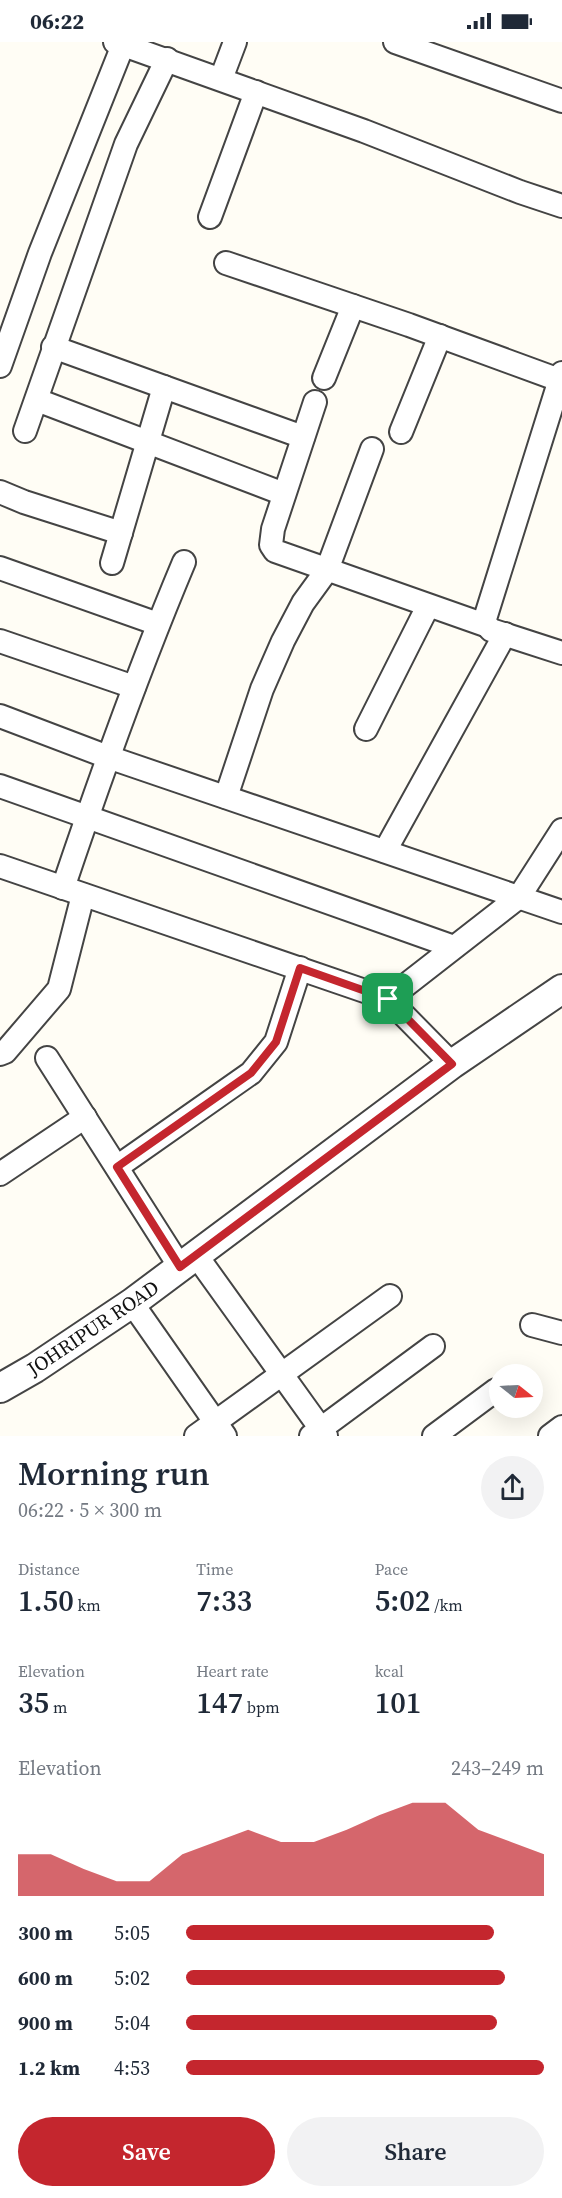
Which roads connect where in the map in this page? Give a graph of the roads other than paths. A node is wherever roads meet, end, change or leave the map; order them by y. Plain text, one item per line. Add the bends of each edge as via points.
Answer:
1 (235, 42) edge
2 (395, 42) edge
3 (119, 43) edge
4 (167, 59) junction
5 (221, 79) junction
6 (256, 92) junction
7 (562, 101) edge
8 (562, 206) edge
9 (210, 217) dead end
10 (226, 263) dead end
11 (353, 306) junction
12 (440, 336) junction
13 (53, 347) junction
14 (0, 366) edge
15 (324, 378) dead end
16 (561, 378) edge
17 (164, 387) junction
18 (37, 400) junction
19 (315, 402) dead end
20 (25, 431) dead end
21 (401, 432) dead end
22 (303, 437) junction
23 (148, 441) junction
24 (372, 449) dead end
25 (0, 492) edge
26 (284, 494) junction
27 (121, 533) junction
28 (184, 562) dead end
29 (112, 563) dead end
30 (0, 568) edge
31 (327, 570) junction
32 (428, 606) junction
33 (158, 624) junction
34 (495, 630) junction
35 (0, 641) edge
36 (562, 653) edge
37 (134, 687) junction
38 (0, 716) edge
39 (366, 729) dead end
40 (108, 757) junction
41 (0, 786) edge
42 (226, 797) junction
43 (87, 817) junction
44 (562, 830) edge
45 (385, 851) junction
46 (0, 866) edge
47 (73, 891) junction
48 (519, 897) junction
49 (562, 912) edge
50 (453, 947) junction
51 (300, 968) junction
52 (562, 989) edge
53 (388, 999) junction
54 (0, 1054) edge
55 (47, 1058) dead end
56 (452, 1064) junction
57 (85, 1117) junction
58 (117, 1167) junction
59 (0, 1174) edge
60 (188, 1261) junction
61 (390, 1296) dead end
62 (132, 1304) junction
63 (532, 1325) dead end
64 (562, 1333) edge
65 (433, 1346) dead end
66 (281, 1376) junction
67 (0, 1388) edge
68 (489, 1395) edge
69 (562, 1427) edge
70 (220, 1429) edge
71 (319, 1433) edge
72 (196, 1436) edge
73 (434, 1436) edge
74 (550, 1436) edge

1 - 5 street
2 - 7 street
3 - 4 street
3 - 14 street
4 - 5 street
4 - 13 street via 126,144
5 - 6 street
6 - 8 street
6 - 9 street
10 - 11 street
11 - 12 street
11 - 15 street
12 - 16 street
12 - 21 street
13 - 17 street
13 - 18 street
16 - 34 street via 484,617
17 - 22 street
17 - 23 street
18 - 20 street
18 - 23 street
19 - 22 street
22 - 26 street
23 - 26 street
23 - 27 street
24 - 31 street
25 - 27 street
26 - 31 street via 271,545 281,554
27 - 29 street
28 - 33 street
30 - 33 street
31 - 32 street
31 - 42 street via 303,603 273,663
32 - 34 street
32 - 39 street
33 - 37 street
34 - 36 street
34 - 45 street
35 - 37 street
37 - 40 street
38 - 40 street
40 - 42 street
40 - 43 street
41 - 43 street
42 - 45 street
43 - 47 street
43 - 50 street
44 - 48 street
45 - 48 street
46 - 47 street
47 - 51 street
47 - 54 street via 59,989
48 - 49 street
48 - 50 street
50 - 53 street
51 - 53 street
51 - 58 street via 276,1042 251,1073
52 - 56 street, JOHRIPUR ROAD
53 - 56 street
55 - 57 street
56 - 60 street, JOHRIPUR ROAD
57 - 58 street
57 - 59 street
58 - 60 street
60 - 62 street, JOHRIPUR ROAD
60 - 66 street
61 - 66 street
62 - 67 street, JOHRIPUR ROAD
62 - 70 street
63 - 64 street
65 - 71 street
66 - 70 street
66 - 71 street
68 - 73 street
69 - 74 street
70 - 72 street

